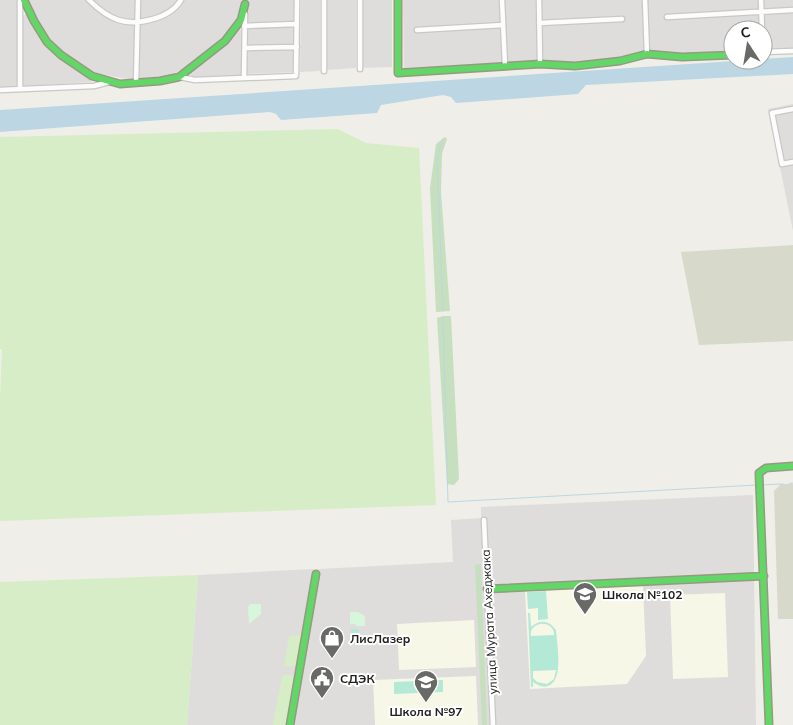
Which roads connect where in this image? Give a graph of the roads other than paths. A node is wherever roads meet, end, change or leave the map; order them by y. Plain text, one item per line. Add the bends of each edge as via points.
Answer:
1 (22, 0) edge
2 (89, 0) edge
3 (138, 0) edge
4 (181, 0) edge
5 (297, 0) edge
6 (324, 0) edge
7 (360, 0) edge
8 (398, 0) edge
9 (502, 0) edge
10 (539, 0) edge
11 (644, 0) edge
12 (761, 0) edge
13 (245, 2) edge
14 (793, 10) edge
15 (762, 12) junction
16 (667, 17) dead end
17 (622, 19) dead end
18 (762, 20) edge
19 (138, 23) junction
20 (539, 23) junction
21 (297, 24) junction
22 (503, 25) junction
23 (244, 26) junction
24 (417, 30) dead end
25 (297, 47) junction
26 (245, 48) junction
27 (773, 51) edge
28 (793, 51) edge
29 (647, 54) junction
30 (723, 55) edge
31 (540, 64) junction
32 (505, 66) junction
33 (360, 69) dead end
34 (324, 71) dead end
35 (179, 76) junction
36 (244, 78) junction
37 (109, 82) junction
38 (136, 83) junction
39 (20, 88) junction
40 (0, 90) edge
41 (793, 109) edge
42 (793, 162) edge
43 (793, 466) edge
44 (484, 520) dead end
45 (316, 574) dead end
46 (764, 576) junction
47 (487, 589) junction
48 (290, 725) edge
49 (493, 725) edge
50 (769, 725) edge

1 - 37 street via 47,42 92,76
1 - 39 street
2 - 19 street via 112,18
3 - 19 street
4 - 19 street via 172,11 161,17
5 - 21 street
6 - 34 street
7 - 33 street
8 - 32 street via 398,73
9 - 22 street
10 - 20 street
11 - 29 street
12 - 15 street
13 - 23 street
13 - 35 street via 241,20 218,48
14 - 15 street
15 - 16 street
15 - 18 street
17 - 20 street
19 - 38 street
20 - 31 street
21 - 23 street
21 - 25 street
22 - 24 street
22 - 32 street
23 - 26 street
25 - 26 street
25 - 36 street via 296,76
26 - 36 street
27 - 28 street
29 - 30 street
29 - 31 street via 598,64
31 - 32 street
35 - 36 street via 195,80
35 - 38 street
37 - 38 street
37 - 39 street via 94,86
39 - 40 street
41 - 42 street via 772,113 782,164
43 - 46 street via 766,468 759,474
44 - 47 street, улица Мурата Ахеджака
45 - 48 street
46 - 47 street
46 - 50 street
47 - 49 street, улица Мурата Ахеджака

